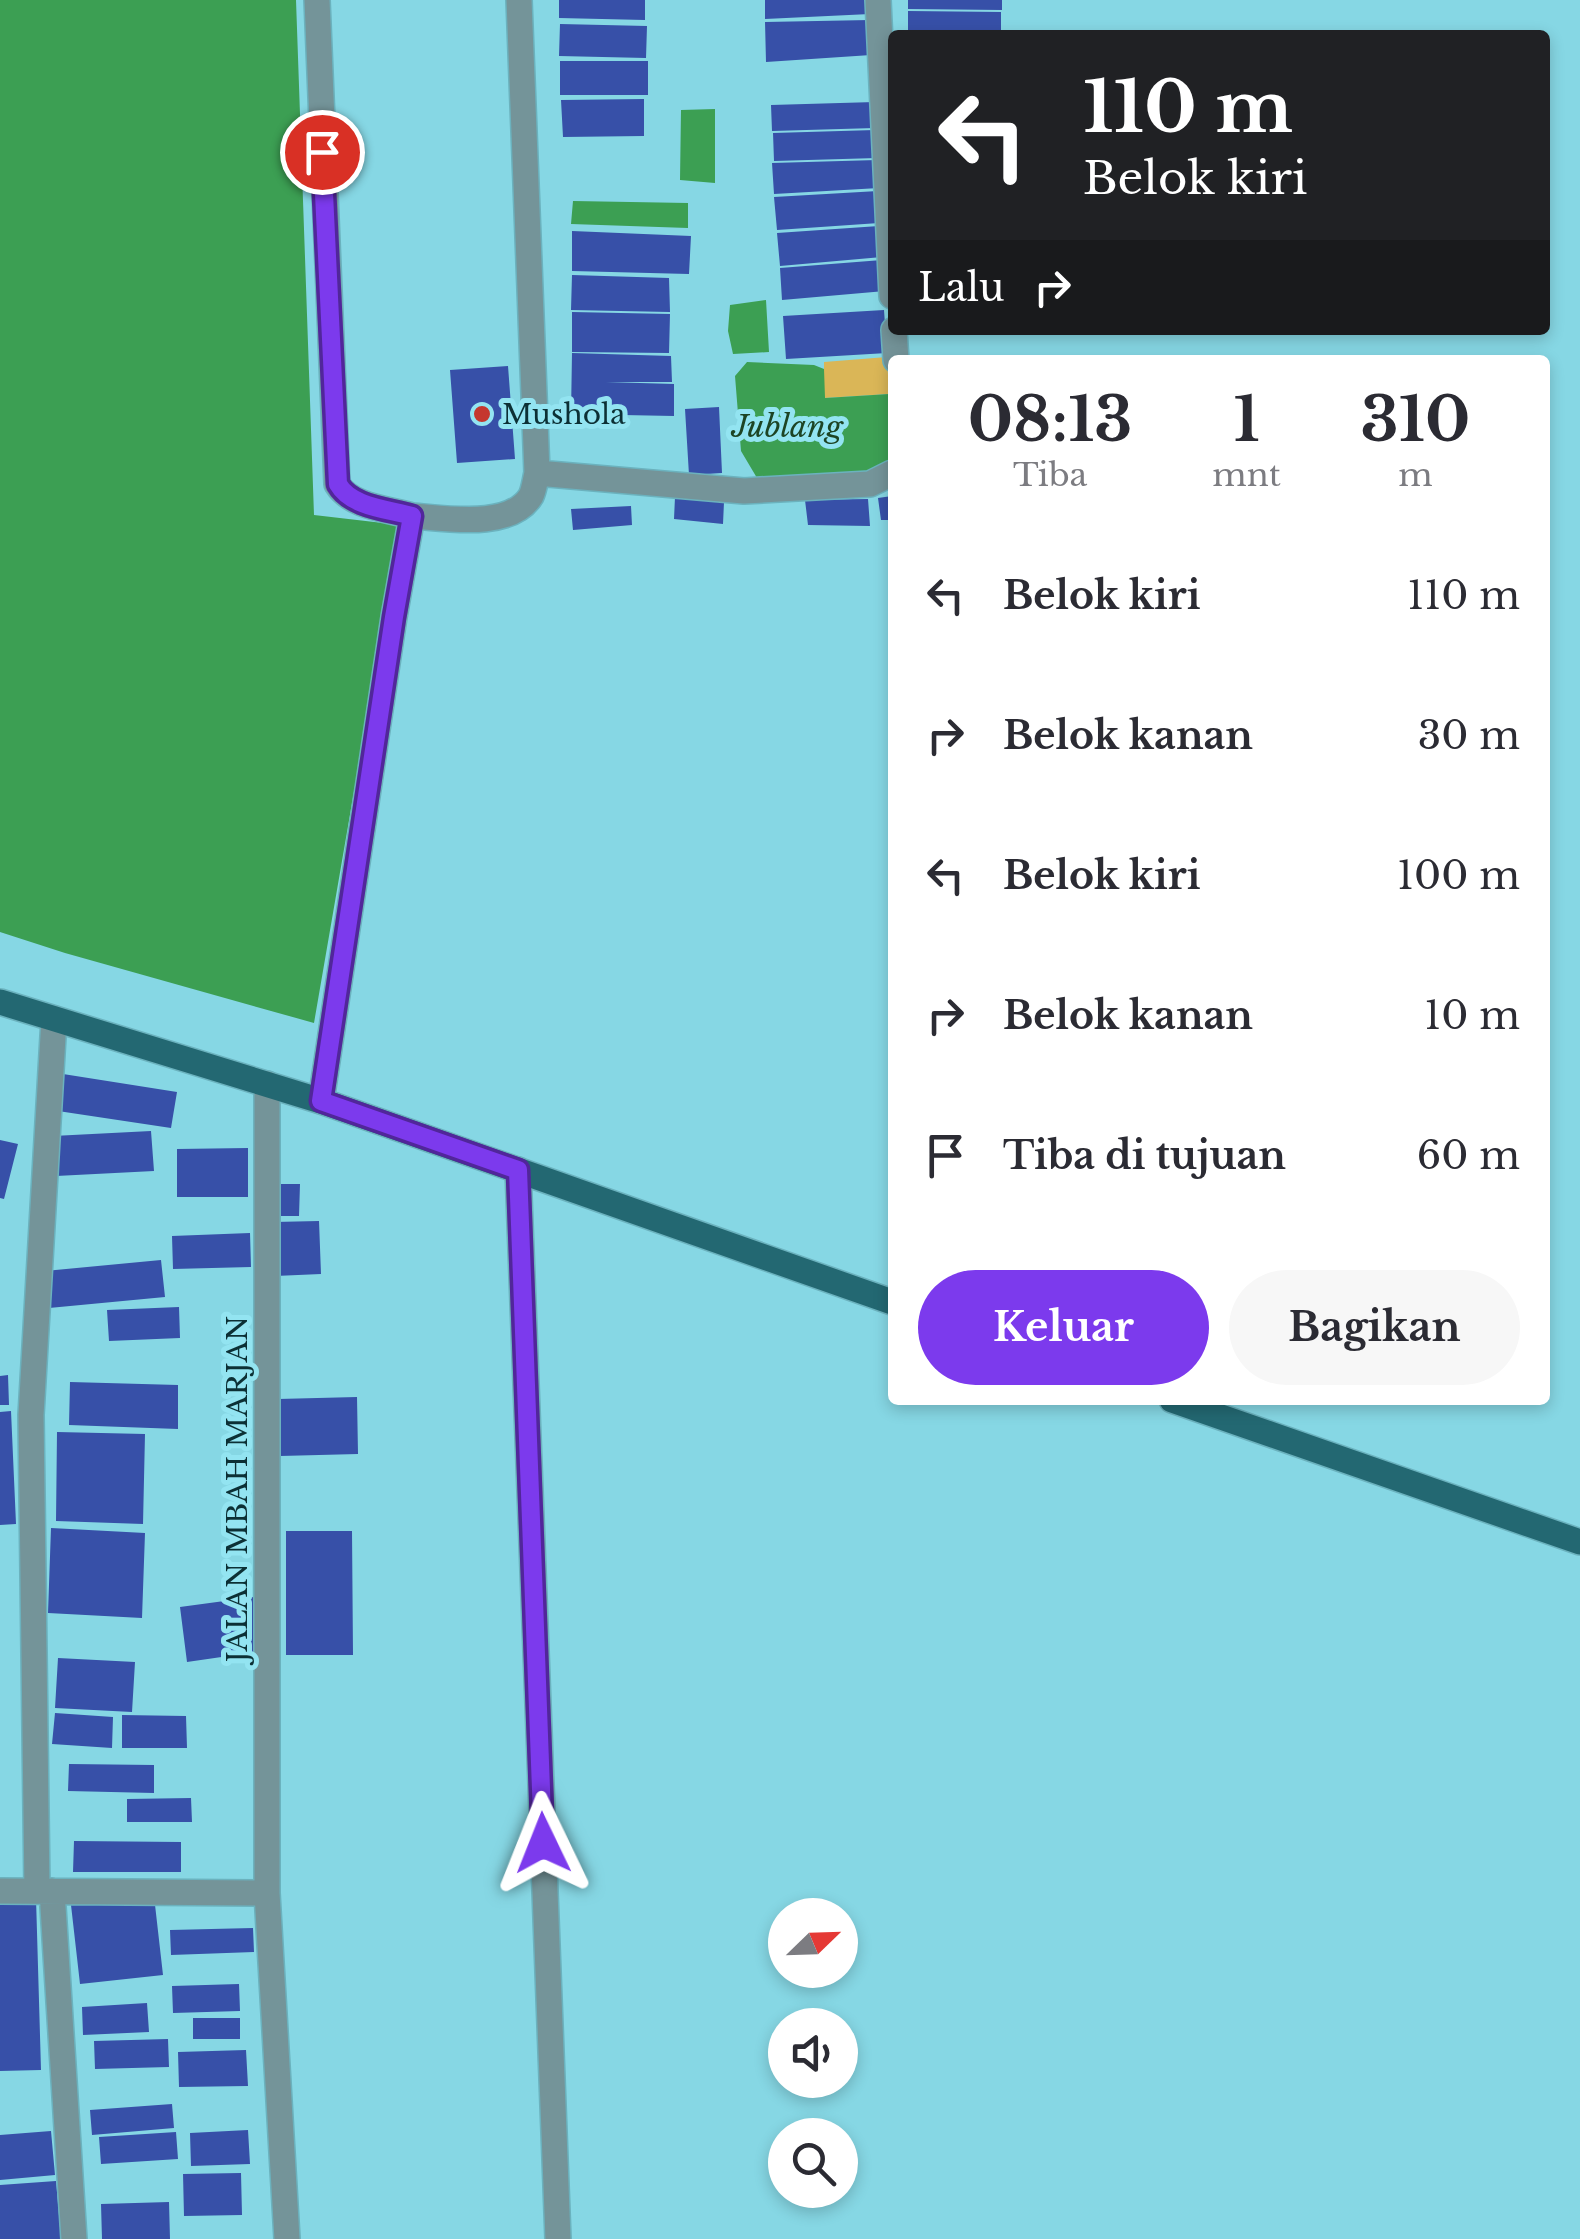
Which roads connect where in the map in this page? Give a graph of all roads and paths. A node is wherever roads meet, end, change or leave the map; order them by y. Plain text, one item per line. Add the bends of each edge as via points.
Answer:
1 (317, 0) edge
2 (519, 0) edge
3 (878, 0) edge
4 (888, 211) edge
5 (537, 474) junction
6 (888, 476) edge
7 (412, 516) junction
8 (0, 1002) edge
9 (54, 1019) junction
10 (267, 1084) junction
11 (321, 1101) junction
12 (518, 1170) junction
13 (888, 1301) edge
14 (1186, 1405) edge
15 (1580, 1542) edge
16 (0, 1891) edge
17 (44, 1892) junction
18 (267, 1894) junction
19 (74, 2239) edge
20 (287, 2239) edge
21 (558, 2239) edge

1 - 7 street via 338,484 354,500
2 - 5 street
3 - 4 street
5 - 6 street via 744,492 870,484
5 - 7 street via 518,510 491,518
7 - 11 street
8 - 9 main road
9 - 10 main road
9 - 17 street via 31,1415
10 - 11 main road
10 - 18 street, JALAN MBAH MARJAN
11 - 12 main road
12 - 13 main road
12 - 21 street
14 - 15 main road
16 - 17 street
17 - 18 street
17 - 19 street
18 - 20 street, JALAN MBAH MARJAN

